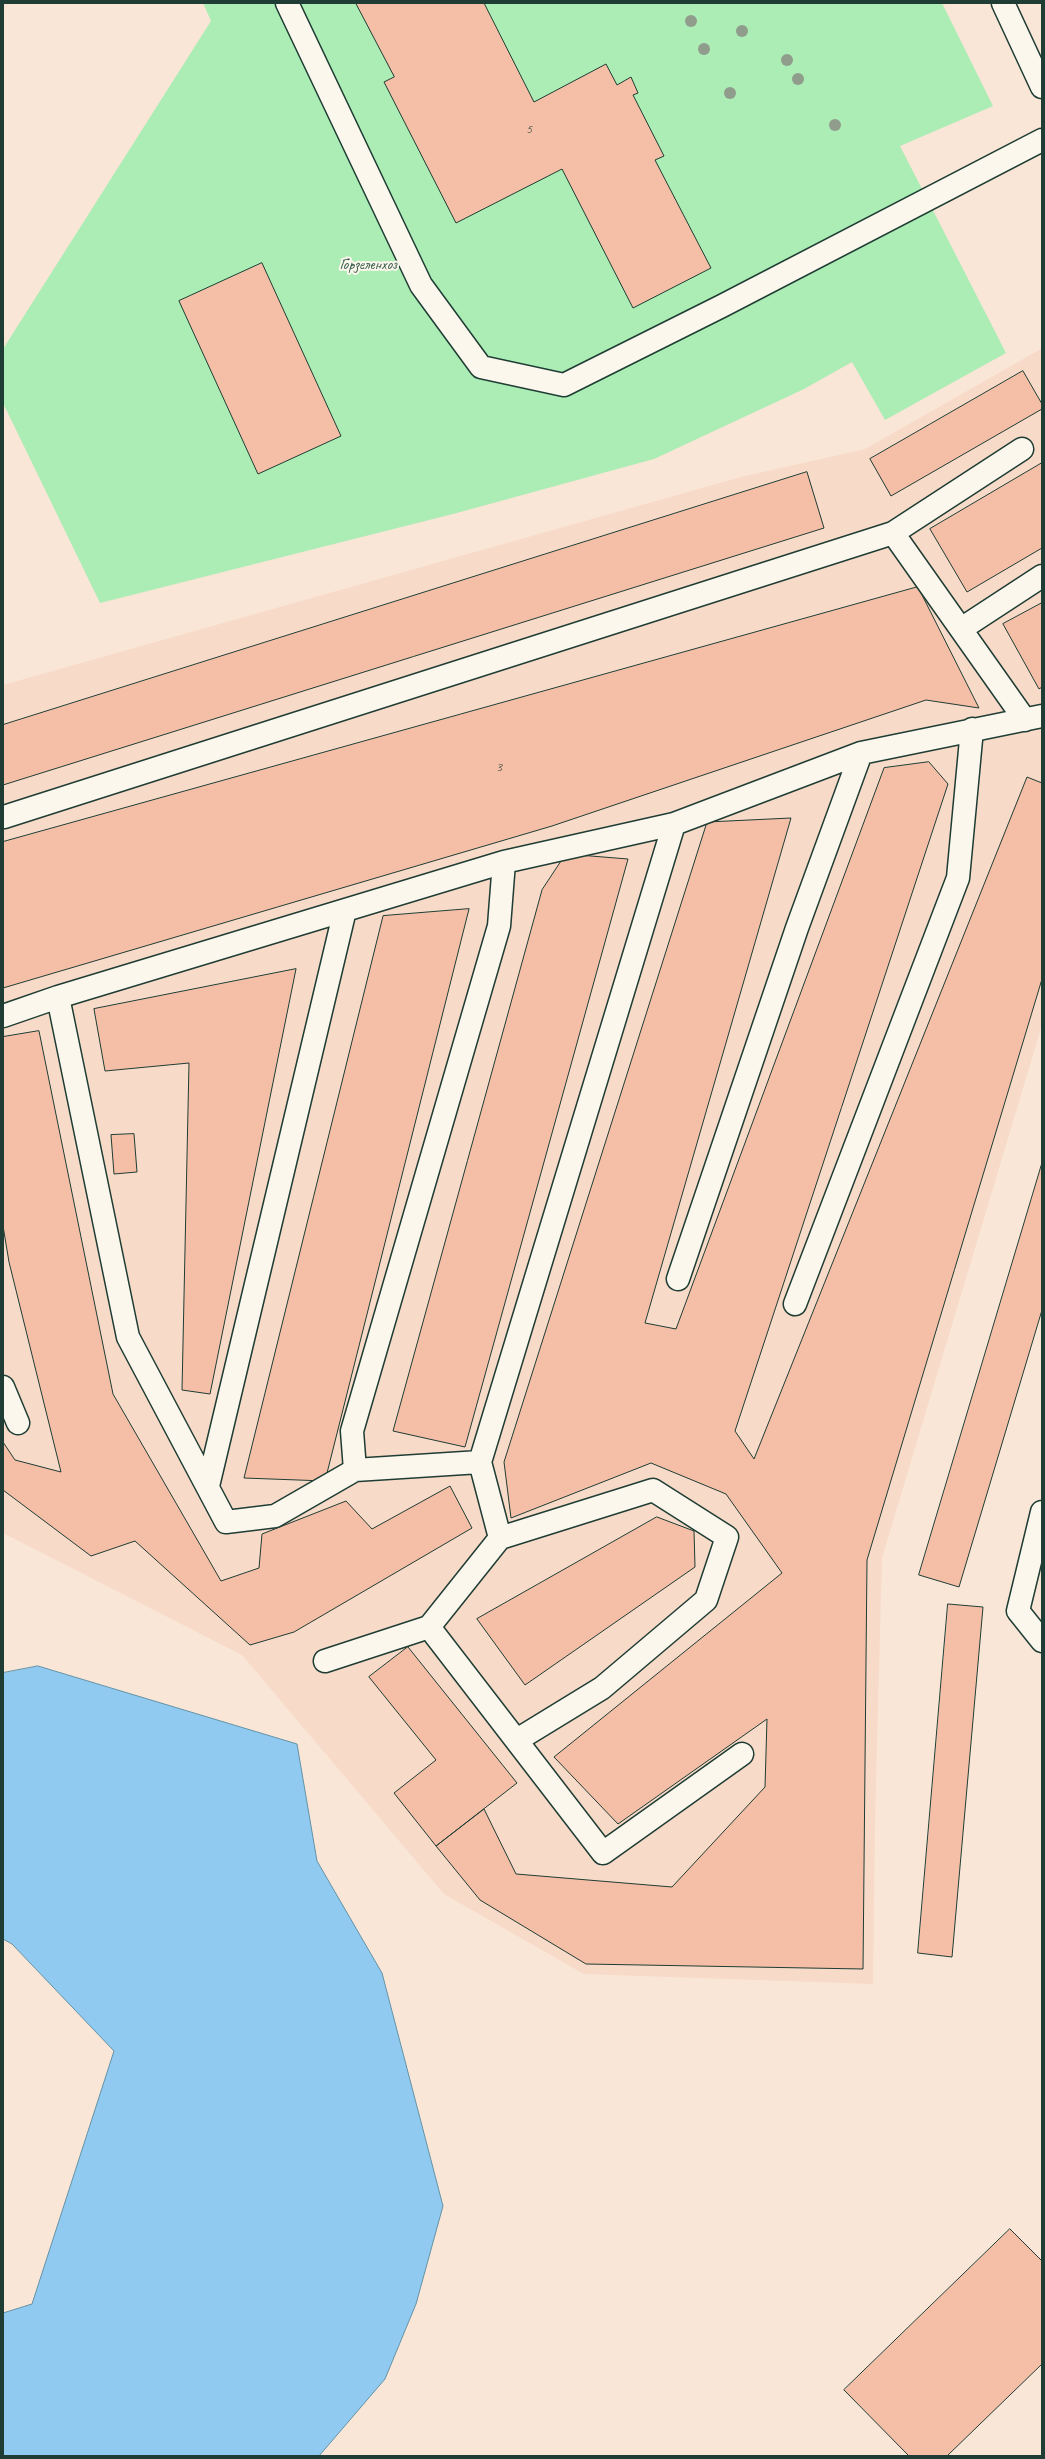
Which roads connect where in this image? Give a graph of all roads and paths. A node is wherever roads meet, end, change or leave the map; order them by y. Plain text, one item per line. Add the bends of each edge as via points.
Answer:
1 (287, 3) edge
2 (1003, 3) edge
3 (1042, 87) edge
4 (1042, 140) edge
5 (1022, 449) dead end
6 (893, 533) junction
7 (1042, 576) edge
8 (961, 629) junction
9 (1034, 718) edge
10 (972, 729) junction
11 (861, 753) junction
12 (4, 818) dead end
13 (674, 824) junction
14 (504, 862) junction
15 (345, 910) junction
16 (58, 997) junction
17 (3, 1016) edge
18 (678, 1279) dead end
19 (795, 1304) dead end
20 (3, 1387) edge
21 (18, 1423) dead end
22 (480, 1462) junction
23 (355, 1470) junction
24 (208, 1486) junction
25 (1042, 1512) edge
26 (500, 1538) junction
27 (429, 1627) junction
28 (1042, 1641) edge
29 (325, 1661) dead end
30 (517, 1740) junction
31 (742, 1754) dead end

1 - 4 main road via 421,285 481,367 564,385
2 - 3 main road
5 - 6 main road
6 - 8 main road
6 - 12 main road
7 - 8 main road
8 - 9 main road
9 - 10 main road
10 - 11 main road
10 - 19 main road via 958,878
11 - 13 main road
11 - 18 main road via 797,928
13 - 14 main road
13 - 22 main road
14 - 15 main road
14 - 23 main road via 499,926 352,1431
15 - 16 main road
15 - 24 main road
16 - 17 main road
16 - 24 main road via 128,1337
20 - 21 main road
22 - 23 main road
22 - 26 main road
23 - 24 main road via 275,1516 226,1522
25 - 28 main road via 1018,1611
26 - 27 main road
26 - 30 main road via 653,1490 727,1537 706,1600 602,1688
27 - 29 main road
27 - 30 main road
30 - 31 main road via 603,1853

